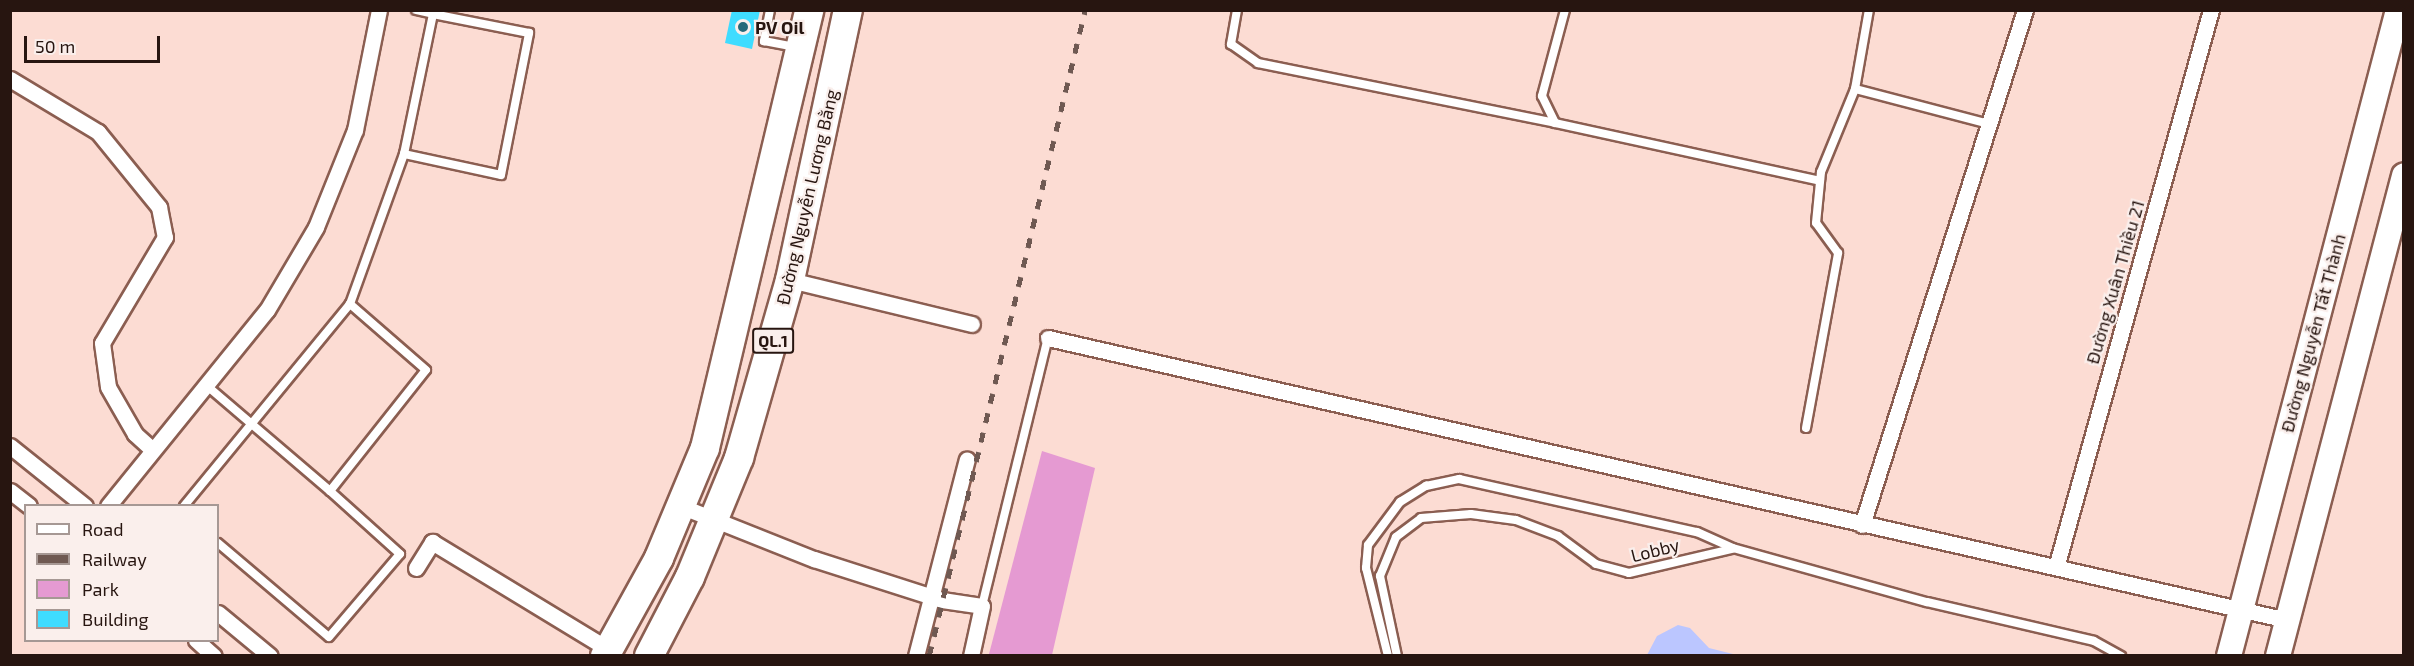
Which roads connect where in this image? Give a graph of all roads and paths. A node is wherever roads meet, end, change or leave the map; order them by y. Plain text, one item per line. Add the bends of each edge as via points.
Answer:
1 (379, 10) edge
2 (416, 10) edge
3 (770, 10) edge
4 (809, 10) edge
5 (848, 10) edge
6 (1237, 10) edge
7 (1565, 10) edge
8 (1869, 10) edge
9 (2025, 10) edge
10 (2211, 10) edge
11 (2398, 10) edge
12 (433, 14) junction
13 (801, 49) junction
14 (10, 79) edge
15 (1855, 89) junction
16 (1555, 123) junction
17 (1989, 124) junction
18 (404, 154) junction
19 (2403, 175) edge
20 (1820, 181) junction
21 (790, 280) junction
22 (350, 304) junction
23 (972, 324) dead end
24 (1048, 338) joint
25 (206, 385) junction
26 (251, 423) junction
27 (1806, 428) dead end
28 (10, 447) edge
29 (153, 450) junction
30 (967, 459) dead end
31 (10, 491) edge
32 (330, 491) junction
33 (26, 504) edge
34 (82, 504) edge
35 (110, 504) edge
36 (186, 504) edge
37 (683, 507) junction
38 (711, 518) junction
39 (1862, 525) junction
40 (219, 544) edge
41 (1733, 548) junction
42 (2057, 564) junction
43 (416, 568) dead end
44 (930, 596) junction
45 (982, 606) junction
46 (2240, 610) junction
47 (219, 614) edge
48 (2288, 620) junction
49 (198, 642) edge
50 (607, 652) edge
51 (214, 656) edge
52 (270, 656) edge
53 (649, 656) edge
54 (916, 656) edge
55 (971, 656) edge
56 (1388, 656) edge
57 (1397, 656) edge
58 (2121, 656) edge
59 (2229, 656) edge
60 (2278, 656) edge

1 - 25 street via 355,130 316,227 267,310
2 - 12 lane
3 - 13 lane via 764,41
4 - 13 highway, Đường Nguyễn Lương Bằng / QL.1
5 - 21 highway, Đường Nguyễn Lương Bằng / QL.1
6 - 16 lane via 1231,44 1258,63
7 - 16 lane via 1542,96
8 - 15 lane
9 - 17 street
10 - 42 street, Đường Xuân Thiều 21
11 - 46 main road, Đường Nguyễn Tất Thành
12 - 18 lane
12 - 18 lane via 530,33 501,175
13 - 37 highway, Đường Nguyễn Lương Bằng / QL.1 via 708,436
14 - 29 street via 98,132 159,207 165,237 102,343 108,387 135,434
15 - 17 lane
15 - 20 lane
16 - 20 lane
17 - 39 street
18 - 22 lane
19 - 48 main road
20 - 27 lane via 1816,223 1838,253
21 - 23 street
21 - 38 highway, Đường Nguyễn Lương Bằng / QL.1 via 739,458
22 - 26 lane
22 - 32 lane via 426,370
24 - 39 street
24 - 45 lane
25 - 26 lane
25 - 29 street
26 - 32 lane
26 - 36 lane
28 - 34 street
29 - 35 street
30 - 44 street
31 - 33 street
32 - 40 lane via 400,554 329,637
37 - 38 street
37 - 50 highway, Đường Nguyễn Lương Bằng / QL.1
38 - 44 street via 814,559
38 - 53 highway, Đường Nguyễn Lương Bằng / QL.1 via 690,577
39 - 42 street
41 - 56 lane via 1697,532 1532,491 1459,479 1426,486 1400,502 1368,544 1366,568
41 - 57 lane, Lobby via 1629,573 1596,564 1558,536 1488,515 1442,514 1412,521 1390,546 1380,576
41 - 58 lane via 2020,626 2094,641
42 - 46 street
43 - 50 street via 432,542
44 - 45 street
44 - 54 street
45 - 55 street
46 - 48 street
46 - 59 main road, Đường Nguyễn Tất Thành
47 - 52 street
48 - 60 main road
49 - 51 street

